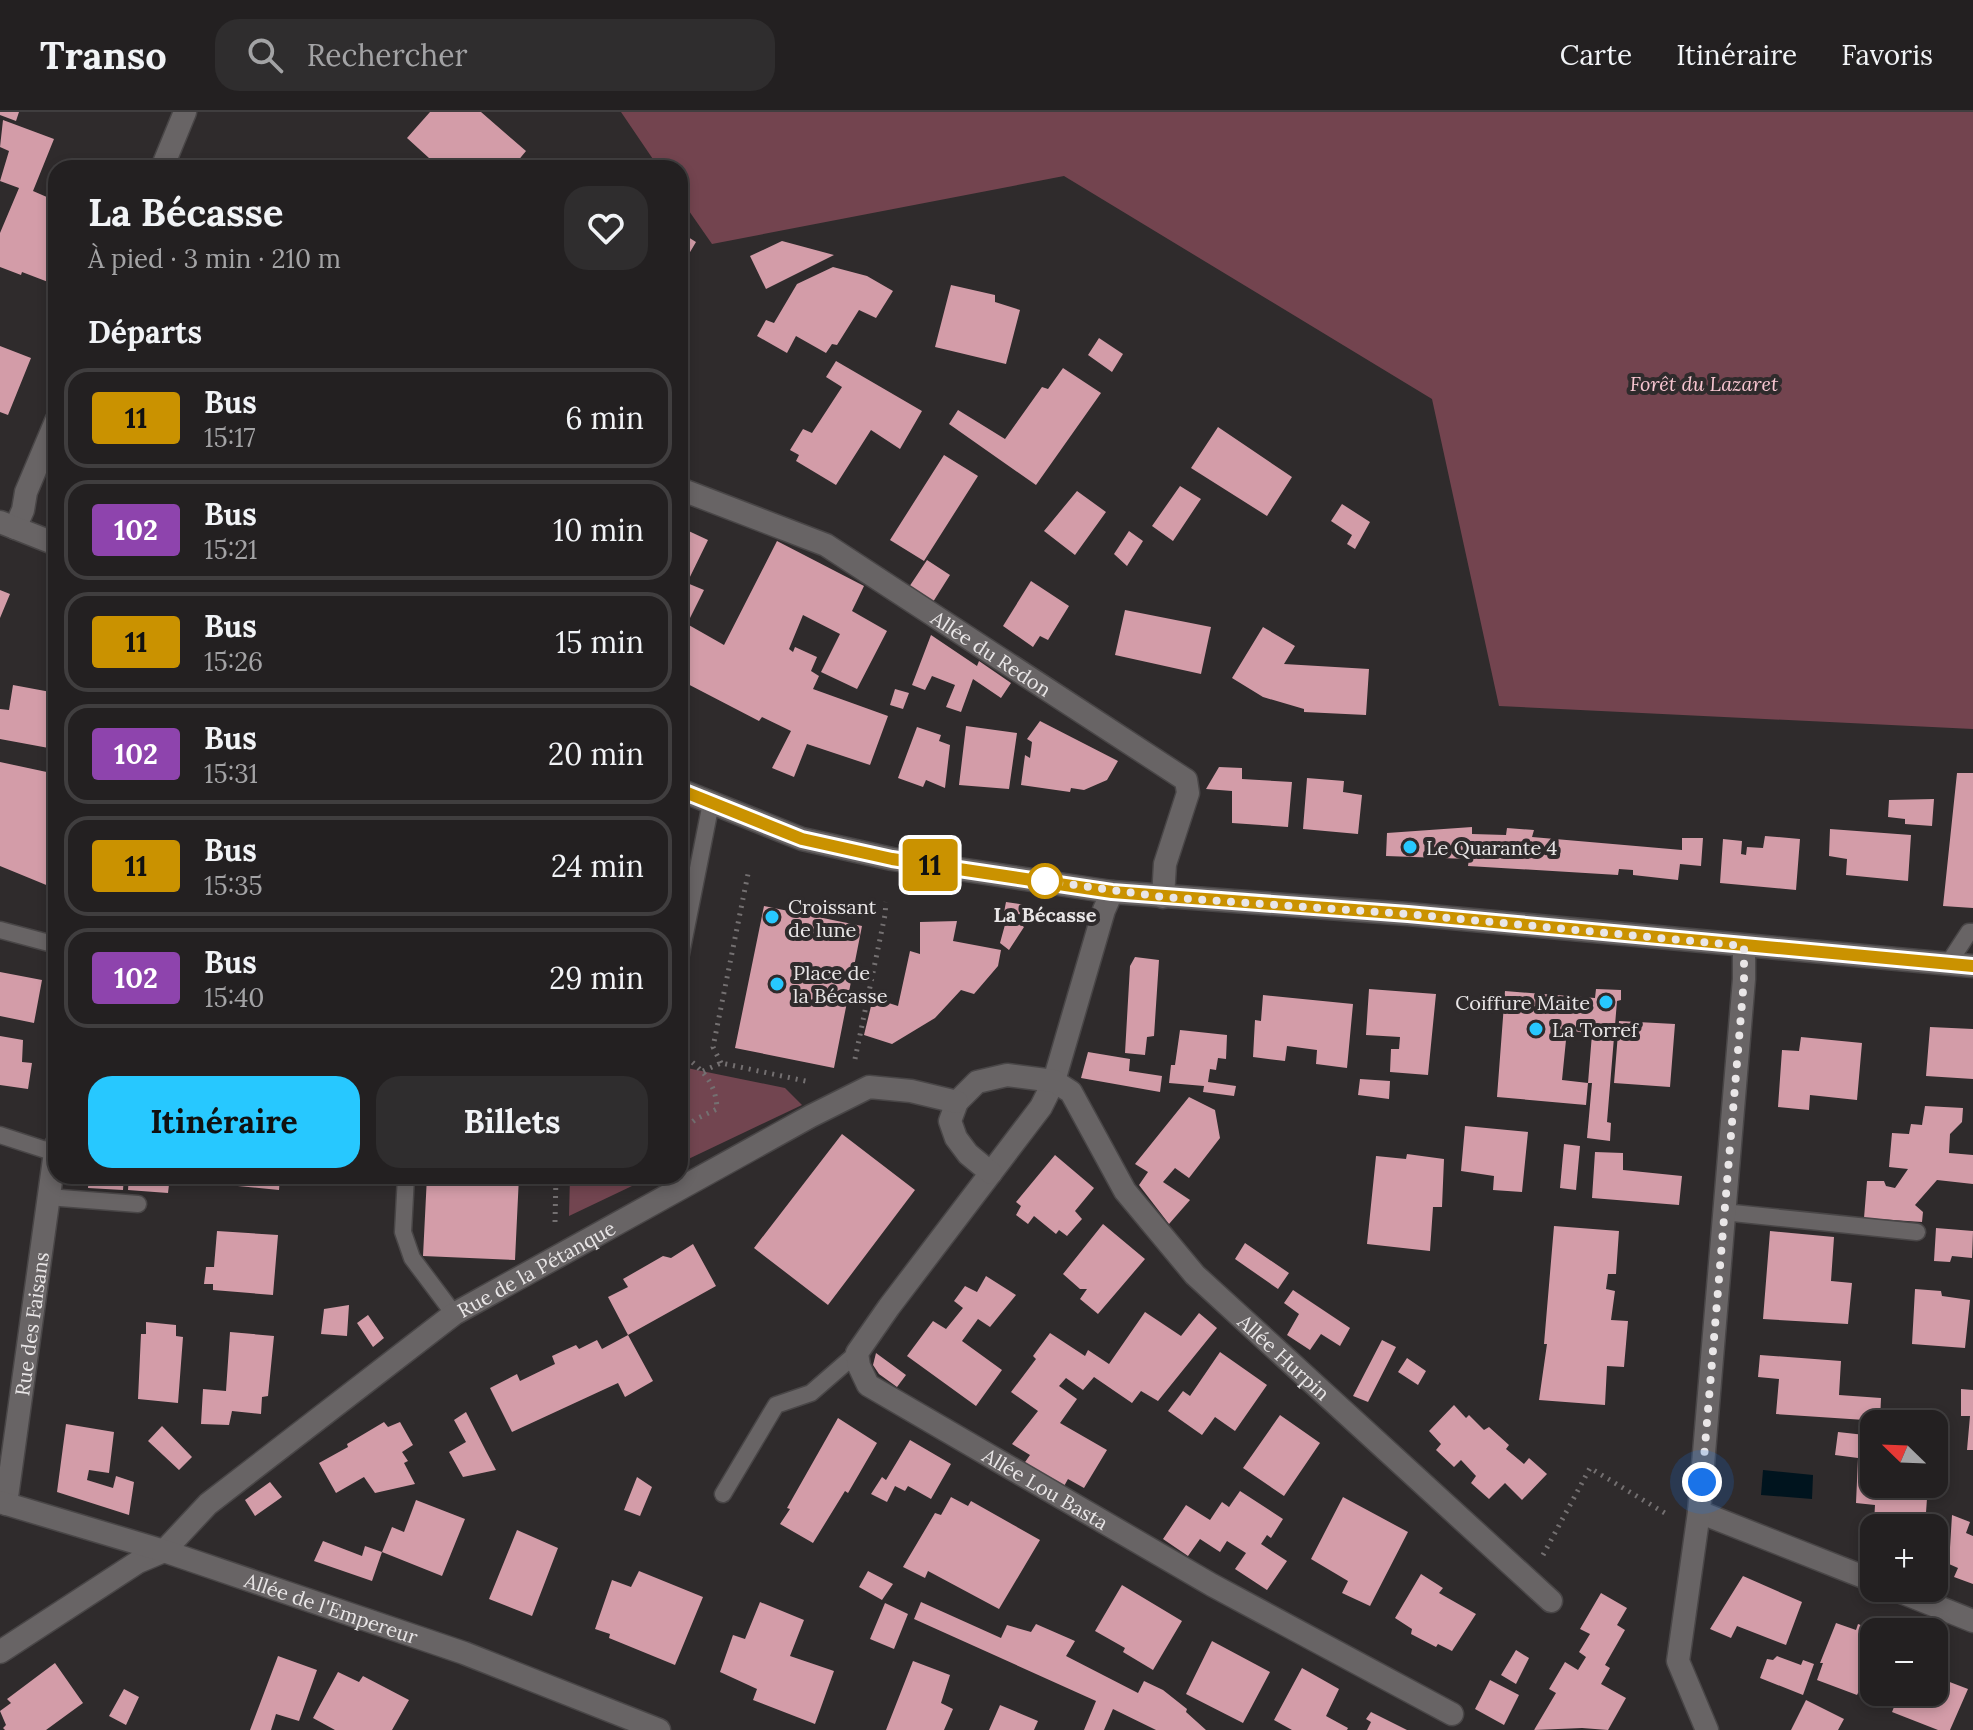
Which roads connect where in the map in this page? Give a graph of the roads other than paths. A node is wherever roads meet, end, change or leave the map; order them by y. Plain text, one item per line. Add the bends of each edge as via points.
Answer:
1 (185, 112) edge
2 (165, 160) edge
3 (48, 440) edge
4 (688, 492) edge
5 (7, 525) edge
6 (48, 541) edge
7 (688, 793) edge
8 (711, 803) junction
9 (1112, 892) junction
10 (1163, 897) junction
11 (688, 919) edge
12 (0, 930) edge
13 (1973, 932) edge
14 (48, 943) edge
15 (1744, 946) junction
16 (1948, 964) junction
17 (1973, 966) edge
18 (1054, 1081) junction
19 (957, 1102) junction
20 (0, 1135) edge
21 (48, 1147) edge
22 (991, 1173) junction
23 (688, 1181) edge
24 (50, 1184) edge
25 (406, 1184) edge
26 (683, 1184) edge
27 (48, 1197) junction
28 (138, 1204) dead end
29 (1723, 1212) junction
30 (1917, 1232) dead end
31 (454, 1314) junction
32 (857, 1353) junction
33 (723, 1494) dead end
34 (3, 1503) edge
35 (1698, 1522) junction
36 (164, 1551) junction
37 (1860, 1576) edge
38 (1551, 1601) dead end
39 (1926, 1602) edge
40 (1973, 1621) edge
41 (0, 1652) edge
42 (1452, 1714) dead end
43 (659, 1730) edge
44 (1707, 1730) edge

1 - 2 street
3 - 5 street via 23,510
4 - 10 street, Allée du Redon via 826,545 1186,780 1188,793 1165,864
5 - 6 street
7 - 8 street
8 - 9 street via 802,839 892,859
8 - 11 lane
9 - 10 street
9 - 18 street
10 - 15 street
12 - 14 lane
13 - 16 lane
15 - 16 street
15 - 29 street
16 - 17 street
18 - 19 street via 1007,1075 977,1082
18 - 22 street
18 - 38 street, Allée Hurpin via 1071,1092 1125,1191 1195,1275
19 - 22 street via 950,1121 956,1138
19 - 23 street, Rue de la Pétanque via 886,1087 848,1087
20 - 21 lane
22 - 32 street
24 - 27 street, Rue des Faisans
25 - 31 lane via 403,1232 412,1258
26 - 31 street, Rue de la Pétanque
27 - 28 lane
27 - 34 street, Rue des Faisans
29 - 30 lane
29 - 35 street
31 - 36 street, Rue de la Pétanque via 208,1504
32 - 33 lane via 811,1393 776,1405
32 - 42 street, Allée Lou Basta via 868,1385 1212,1585
34 - 36 street, Allée de l'Empereur
35 - 37 street
35 - 44 street via 1678,1661
36 - 41 street via 138,1562
36 - 43 street, Allée de l'Empereur via 464,1653
39 - 40 street

